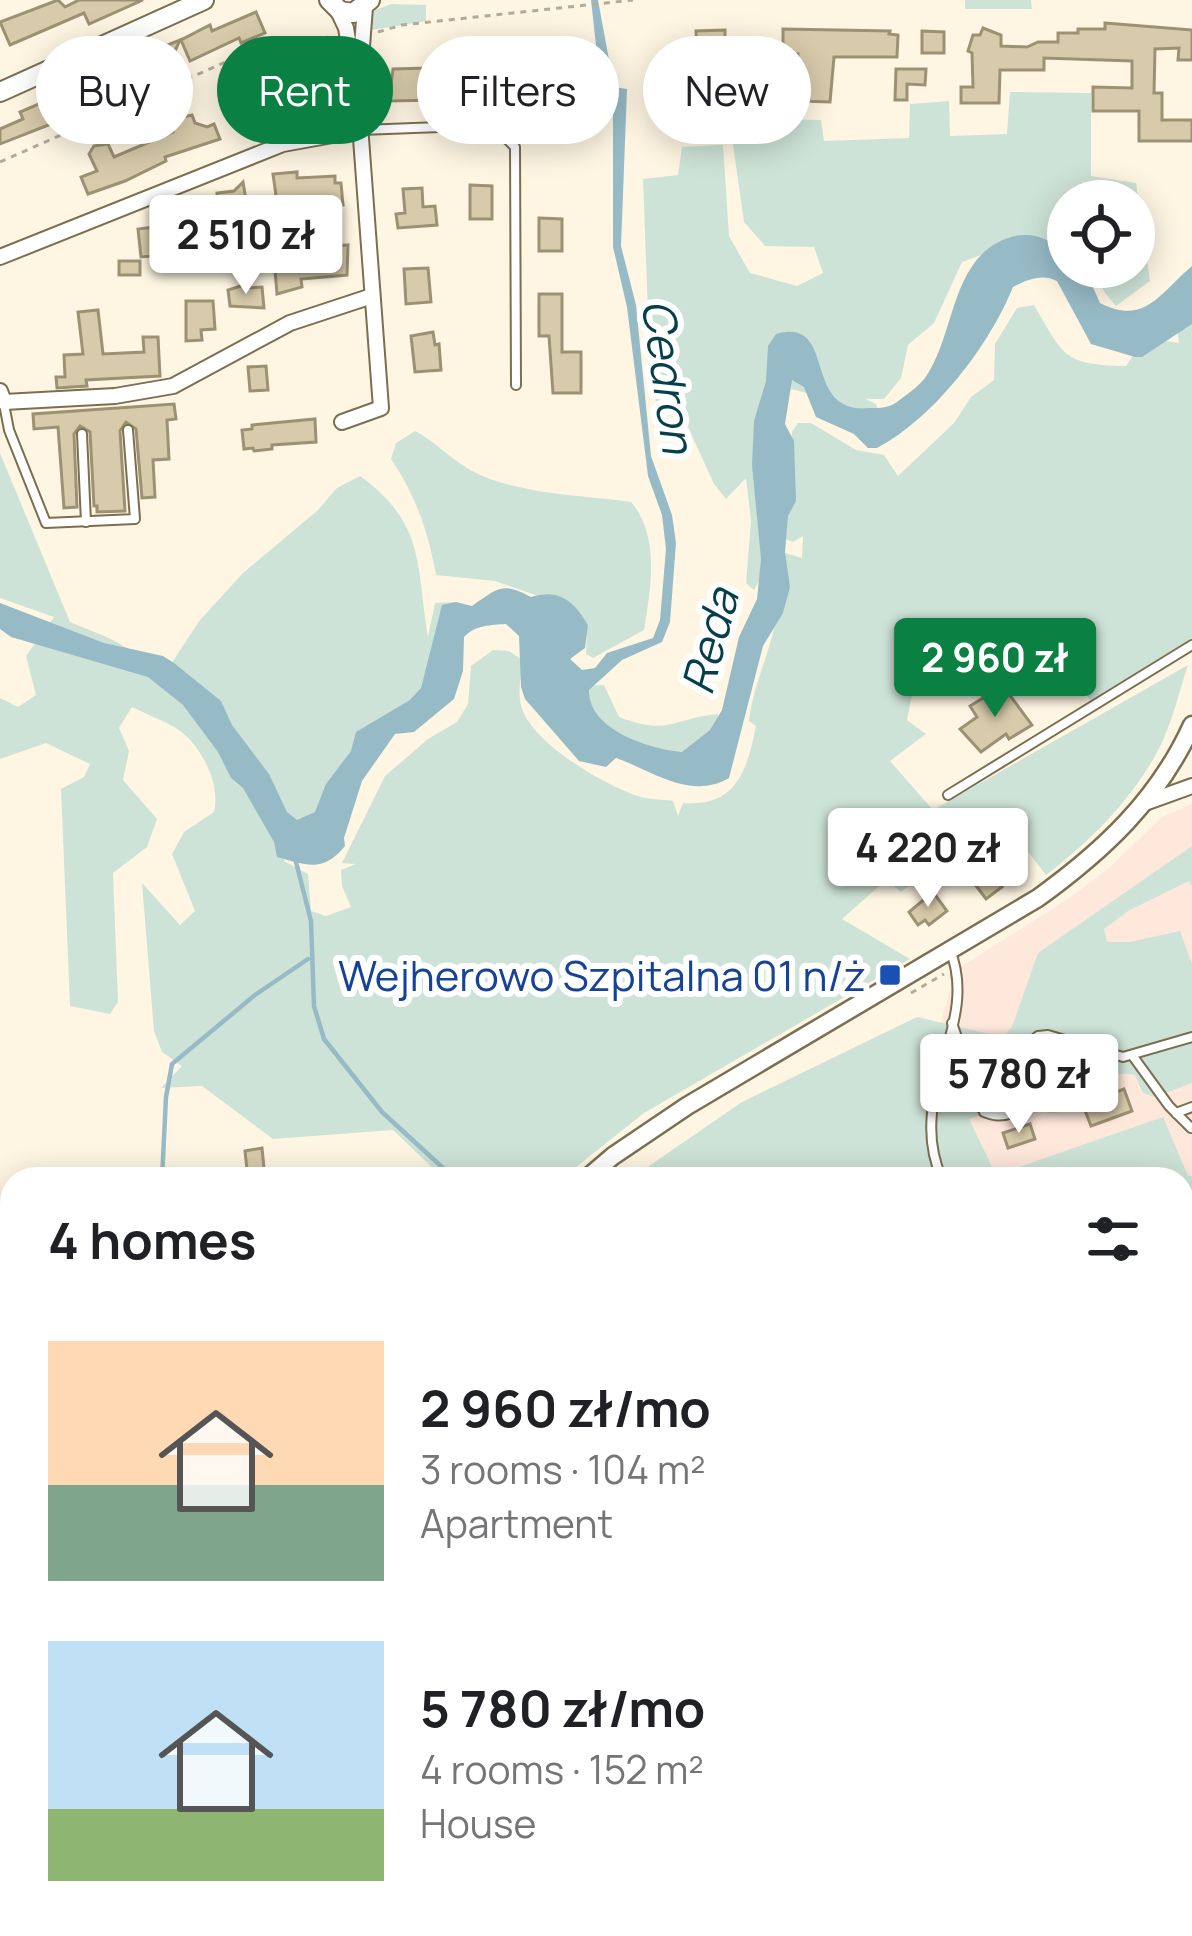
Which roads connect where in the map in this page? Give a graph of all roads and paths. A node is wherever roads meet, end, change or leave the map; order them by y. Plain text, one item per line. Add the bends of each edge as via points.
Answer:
1 (204, 0) edge
2 (633, 0) edge
3 (330, 3) edge
4 (370, 3) edge
5 (354, 35) junction
6 (0, 92) edge
7 (393, 129) edge
8 (283, 144) edge
9 (360, 144) edge
10 (0, 162) edge
11 (0, 257) edge
12 (372, 296) junction
13 (516, 385) dead end
14 (2, 397) edge
15 (342, 422) dead end
16 (128, 430) dead end
17 (82, 434) dead end
18 (86, 522) junction
19 (1192, 645) edge
20 (1192, 725) edge
21 (1189, 748) edge
22 (1192, 786) edge
23 (948, 795) dead end
24 (1145, 803) junction
25 (950, 950) junction
26 (952, 1023) junction
27 (1192, 1037) edge
28 (1132, 1054) junction
29 (1192, 1107) edge
30 (1176, 1113) junction
31 (1191, 1128) edge
32 (600, 1167) edge
33 (936, 1167) edge

1 - 6 main road
2 - 5 path
3 - 4 main road via 352,13
3 - 5 street
4 - 5 street
5 - 10 path via 273,41
7 - 13 lane via 493,125 515,147
8 - 11 street
9 - 12 street
12 - 14 street via 290,323 173,386 115,396
12 - 15 street via 381,409
14 - 18 lane via 46,523
16 - 18 lane via 135,518
17 - 18 lane
19 - 23 lane
20 - 21 street
21 - 24 street
22 - 24 street
24 - 25 street via 1085,863
25 - 26 lane via 961,988
25 - 32 street via 687,1106
26 - 28 lane via 989,1115 1026,1102 1027,1052 1038,1036 1109,1056
26 - 33 lane via 928,1124
27 - 28 lane
28 - 30 lane
29 - 30 lane
30 - 31 lane

